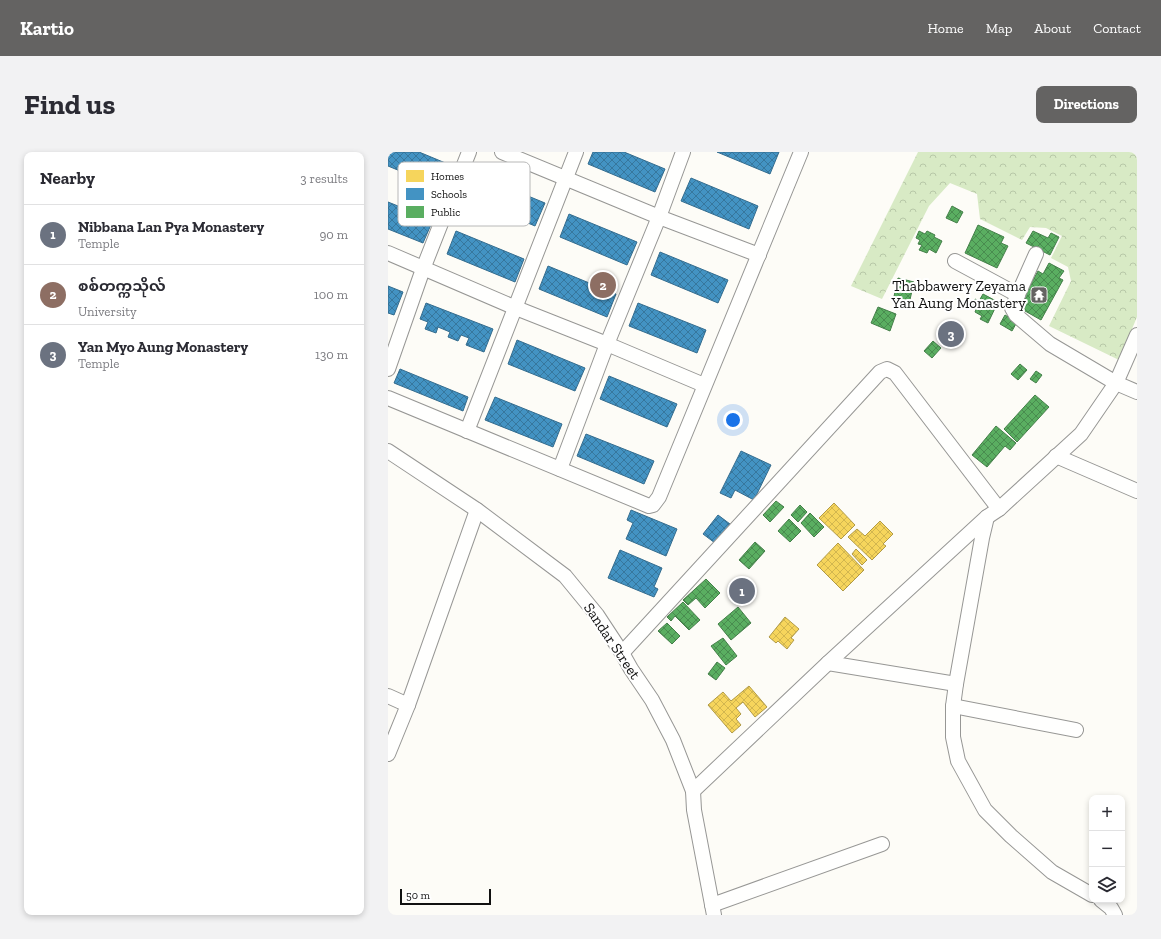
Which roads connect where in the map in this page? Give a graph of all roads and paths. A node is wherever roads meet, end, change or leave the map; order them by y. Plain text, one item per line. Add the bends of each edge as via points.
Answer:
1 (469, 152) edge
2 (502, 152) edge
3 (576, 152) edge
4 (683, 152) edge
5 (801, 152) edge
6 (465, 162) edge
7 (527, 162) edge
8 (530, 163) edge
9 (566, 178) junction
10 (659, 217) junction
11 (440, 226) edge
12 (388, 253) edge
13 (1036, 254) dead end
14 (759, 255) junction
15 (955, 261) dead end
16 (423, 269) junction
17 (1018, 295) junction
18 (516, 308) junction
19 (1137, 335) edge
20 (606, 344) junction
21 (388, 369) edge
22 (1116, 383) junction
23 (704, 386) junction
24 (1137, 392) edge
25 (388, 398) edge
26 (467, 431) junction
27 (388, 451) edge
28 (1056, 456) junction
29 (560, 469) junction
30 (1137, 491) edge
31 (477, 510) junction
32 (993, 513) junction
33 (622, 652) junction
34 (828, 663) junction
35 (956, 684) junction
36 (388, 696) edge
37 (408, 705) junction
38 (954, 706) junction
39 (1076, 730) dead end
40 (388, 754) edge
41 (693, 791) junction
42 (882, 844) dead end
43 (1089, 893) edge
44 (1105, 903) edge
45 (713, 910) edge
46 (1115, 915) edge

1 - 6 street
2 - 7 street
3 - 9 street
4 - 10 street
5 - 14 street
8 - 9 street
9 - 10 street
9 - 18 street
10 - 14 street
10 - 20 street
11 - 16 street
12 - 16 street
13 - 17 street
14 - 23 street
15 - 17 street
16 - 18 street
16 - 21 street
17 - 22 street via 1012,308 1016,315 1050,344
18 - 20 street
18 - 26 street
19 - 22 street
20 - 23 street
20 - 29 street
22 - 24 street
22 - 28 street via 1081,434
23 - 29 street via 659,497 653,505 649,506
25 - 26 street
26 - 29 street
27 - 31 street, Sandar Street
28 - 30 street
28 - 32 street
31 - 33 street, Sandar Street via 565,576 597,615
31 - 37 street
32 - 33 street via 895,373 887,369 880,372
32 - 34 street
32 - 35 street via 982,538
33 - 41 street, Sandar Street via 673,740
34 - 35 street
34 - 41 street
35 - 38 street
36 - 37 street
37 - 40 street
38 - 39 street
38 - 43 street via 953,737 958,761 985,810 1052,872
41 - 45 street, Sandar Street via 694,810
42 - 45 street
44 - 46 street

